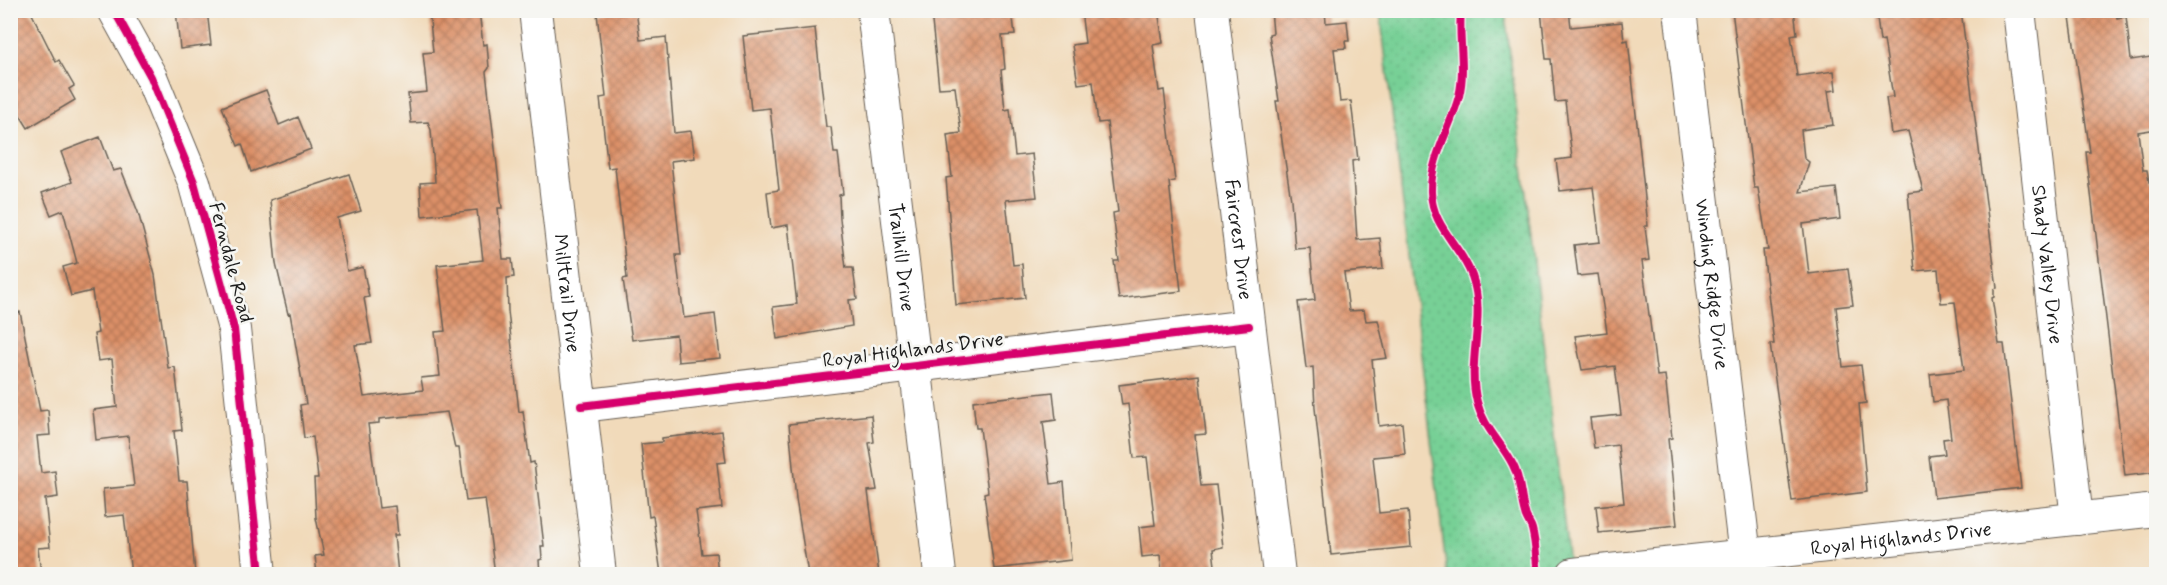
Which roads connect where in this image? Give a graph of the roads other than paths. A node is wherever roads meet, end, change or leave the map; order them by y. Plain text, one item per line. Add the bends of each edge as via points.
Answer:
1 (114, 10) edge
2 (535, 10) edge
3 (873, 10) edge
4 (1212, 10) edge
5 (1680, 10) edge
6 (2019, 10) edge
7 (1250, 326) junction
8 (914, 365) junction
9 (581, 406) junction
10 (2157, 510) edge
11 (2078, 519) junction
12 (1745, 556) junction
13 (260, 574) edge
14 (600, 574) edge
15 (940, 574) edge
16 (1279, 574) edge
17 (1574, 574) edge

1 - 13 street, Ferndale Road via 151,76 194,182 234,329
2 - 9 street, Milltrail Drive
3 - 8 street, Trailhill Drive
4 - 7 street, Faircrest Drive
5 - 12 street, Winding Ridge Drive
6 - 11 street, Shady Valley Drive
7 - 8 street, Royal Highlands Drive
7 - 16 street, Faircrest Drive
8 - 9 street, Royal Highlands Drive
8 - 15 street, Trailhill Drive
9 - 14 street, Milltrail Drive
10 - 11 street, Royal Highlands Drive
11 - 12 street, Royal Highlands Drive
12 - 17 street, Royal Highlands Drive

